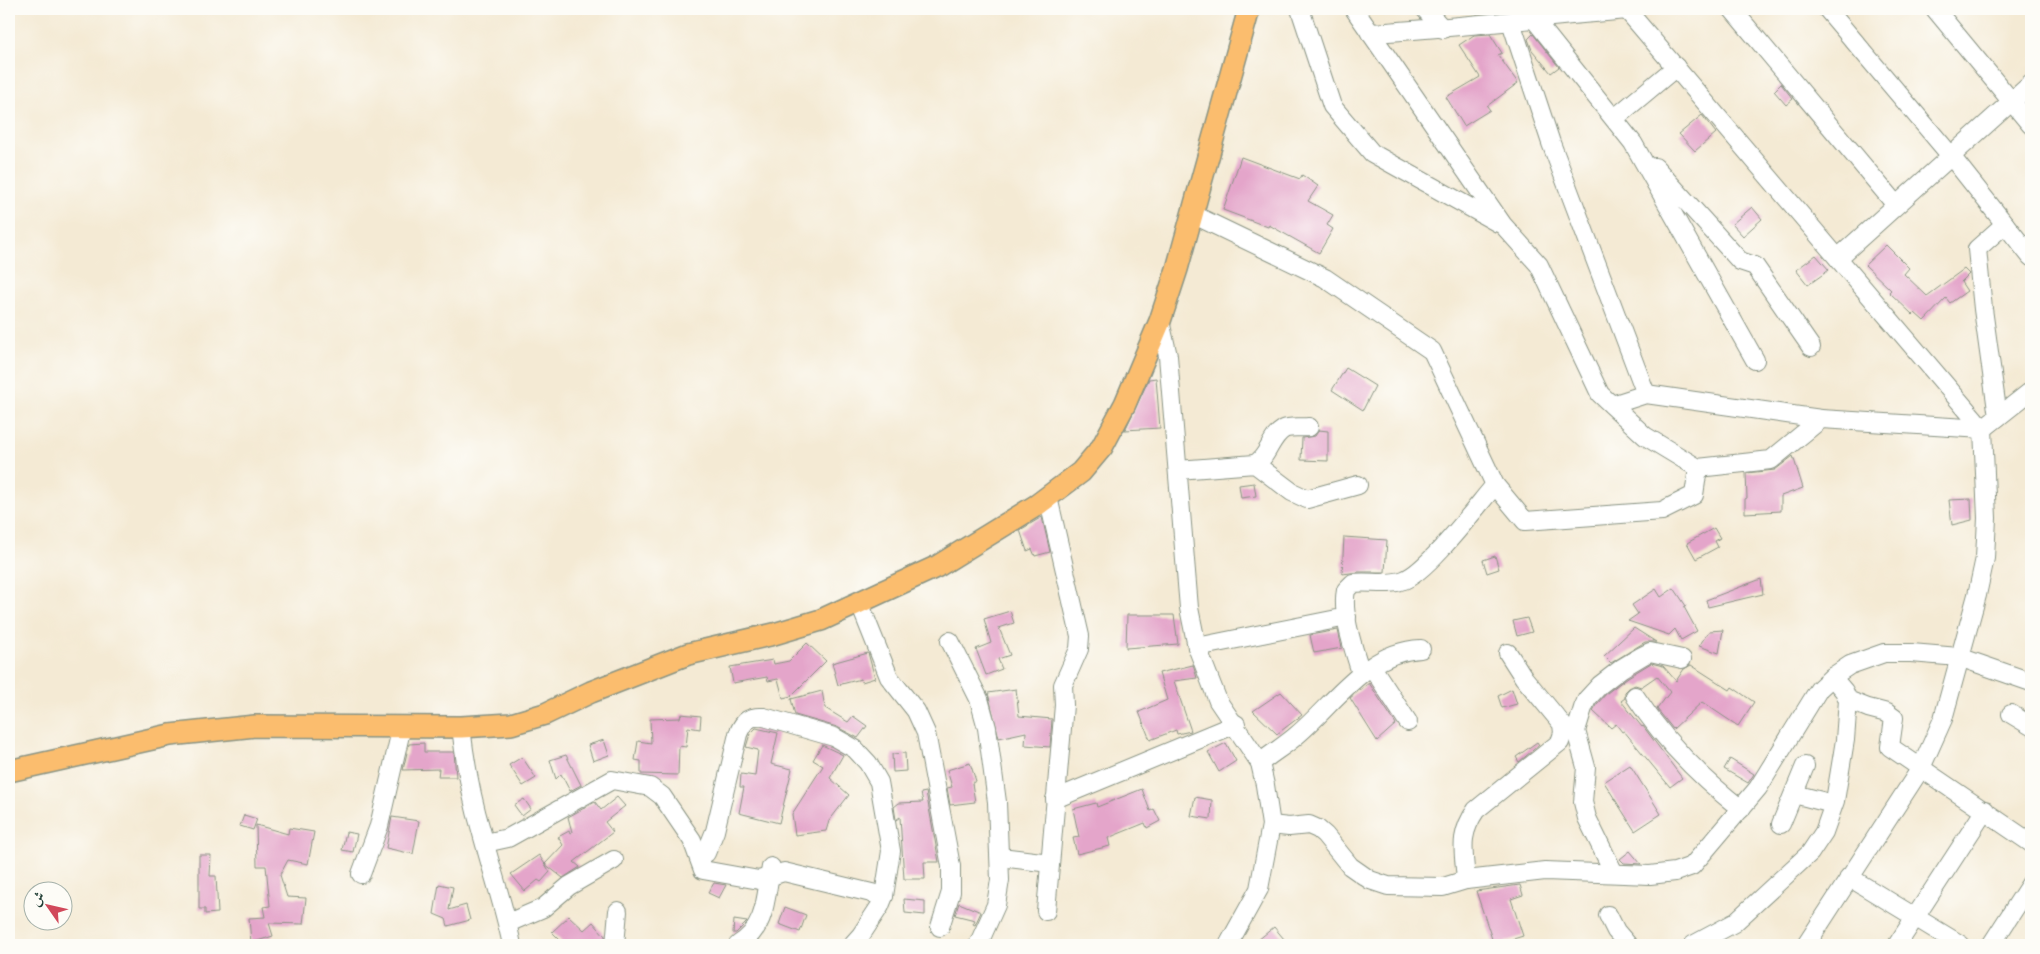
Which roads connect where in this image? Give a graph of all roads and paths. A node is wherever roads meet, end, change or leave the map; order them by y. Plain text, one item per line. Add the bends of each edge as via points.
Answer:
1 (1249, 9) edge
2 (1300, 9) edge
3 (1354, 9) edge
4 (1425, 9) edge
5 (1628, 9) edge
6 (1732, 9) edge
7 (1827, 9) edge
8 (1936, 9) edge
9 (1530, 13) edge
10 (1511, 22) junction
11 (1443, 29) junction
12 (1370, 33) junction
13 (1676, 67) junction
14 (2031, 84) edge
15 (2013, 100) junction
16 (1614, 118) junction
17 (2031, 124) edge
18 (1633, 143) junction
19 (1951, 156) junction
20 (1896, 205) junction
21 (1192, 214) junction
22 (2005, 224) junction
23 (1503, 225) junction
24 (2031, 257) edge
25 (1838, 258) junction
26 (1160, 320) junction
27 (1811, 347) dead end
28 (1755, 360) dead end
29 (2031, 391) edge
30 (1646, 394) junction
31 (1612, 405) junction
32 (1998, 418) junction
33 (1821, 419) junction
34 (1308, 427) dead end
35 (1983, 429) junction
36 (1255, 464) junction
37 (1698, 468) junction
38 (1178, 470) junction
39 (1358, 485) dead end
40 (1495, 485) junction
41 (1048, 497) junction
42 (859, 602) junction
43 (1347, 617) junction
44 (950, 642) dead end
45 (1197, 647) junction
46 (1421, 649) dead end
47 (1508, 653) dead end
48 (1682, 658) dead end
49 (1959, 658) junction
50 (1366, 670) junction
51 (1832, 677) junction
52 (2031, 682) edge
53 (1635, 696) dead end
54 (1848, 700) junction
55 (2011, 714) dead end
56 (1408, 722) dead end
57 (1236, 724) junction
58 (402, 726) junction
59 (2031, 726) edge
60 (461, 727) junction
61 (1260, 763) junction
62 (1805, 766) dead end
63 (1921, 768) junction
64 (9, 771) edge
65 (1794, 794) junction
66 (1055, 799) junction
67 (1833, 804) junction
68 (1741, 809) junction
69 (1985, 810) junction
70 (1781, 824) dead end
71 (1271, 825) junction
72 (485, 844) junction
73 (2031, 844) edge
74 (699, 858) junction
75 (1000, 858) junction
76 (614, 860) dead end
77 (1050, 863) junction
78 (770, 872) junction
79 (1614, 873) junction
80 (361, 874) dead end
81 (1849, 877) junction
82 (1466, 880) junction
83 (2031, 882) edge
84 (884, 896) junction
85 (618, 911) dead end
86 (1046, 911) dead end
87 (1608, 915) dead end
88 (1916, 916) junction
89 (508, 922) junction
90 (940, 927) dead end
91 (512, 945) edge
92 (615, 945) edge
93 (738, 945) edge
94 (852, 945) edge
95 (978, 945) edge
96 (1228, 945) edge
97 (1628, 945) edge
98 (1693, 945) edge
99 (1806, 945) edge
100 (1897, 945) edge
101 (1961, 945) edge
102 (1991, 945) edge

1 - 21 main road
2 - 23 street via 1332,106 1372,153
3 - 12 street
4 - 11 street
5 - 9 street
5 - 13 street
6 - 20 street
7 - 19 street
8 - 15 street
9 - 10 street
9 - 16 street
10 - 11 street
10 - 30 street via 1551,143
11 - 12 street
12 - 23 street
13 - 16 street
13 - 25 street
14 - 15 street
15 - 17 street
15 - 19 street
16 - 18 street
18 - 27 street via 1740,260 1755,266
18 - 28 street
19 - 20 street
19 - 22 street
20 - 25 street
21 - 26 main road
21 - 40 street via 1325,278 1432,351
22 - 24 street
22 - 32 street via 1978,249
23 - 31 street via 1539,265 1600,394
25 - 35 street
26 - 38 street via 1168,356
26 - 41 main road via 1125,404 1102,447 1081,472
29 - 32 street
30 - 31 street
30 - 33 street
31 - 37 street via 1645,436
32 - 35 street
33 - 35 street
33 - 37 street via 1771,460
34 - 36 street via 1285,428
35 - 49 street via 1987,518 1985,558
36 - 38 street
36 - 39 street via 1292,492 1307,499
37 - 40 street via 1694,495 1662,511 1525,521
38 - 45 street via 1189,608
40 - 43 street via 1414,575 1397,582 1349,586 1345,595
41 - 42 main road via 938,566
41 - 66 street via 1080,636 1079,650 1063,685
42 - 60 main road via 821,620 688,654 646,669 546,714 511,724
42 - 90 street via 886,671 916,711 926,733 951,866 951,892
43 - 45 street
43 - 50 street via 1353,648
44 - 75 street via 979,699 988,728
45 - 57 street via 1218,700
46 - 50 street via 1407,650
47 - 82 street via 1562,724 1563,733 1560,742 1476,810 1467,823 1463,839
48 - 79 street via 1650,652 1642,656 1600,685 1583,708 1576,731 1586,767 1583,802 1587,818
49 - 51 street via 1884,652
49 - 52 street
49 - 63 street via 1942,719
50 - 56 street
50 - 61 street via 1297,735
51 - 54 street
51 - 68 street via 1819,689 1758,788
53 - 68 street via 1659,732 1707,782
54 - 63 street via 1894,718 1890,747
54 - 67 street via 1845,740
55 - 59 street
57 - 61 street
57 - 66 street
58 - 60 main road
58 - 64 main road via 254,726 170,735
58 - 80 street via 379,826
60 - 72 street via 466,766
61 - 71 street
62 - 65 street
63 - 69 street
63 - 81 street
65 - 67 street
65 - 70 street
66 - 77 street
67 - 98 street via 1824,832 1810,853 1734,923
68 - 79 street via 1692,866 1664,874
69 - 73 street
69 - 88 street
71 - 82 street via 1309,825 1318,829 1350,866 1370,880 1383,884 1437,887
71 - 96 street via 1259,889
72 - 74 street via 508,838 612,780 650,787 662,796 692,840
72 - 89 street
74 - 78 street via 703,870 759,880
74 - 84 street via 706,854 716,831 743,723 754,716 764,717 834,736 855,749 868,763 879,782 892,851
75 - 77 street
75 - 95 street via 996,906
76 - 89 street via 569,886 543,908
77 - 86 street
78 - 84 street via 784,872
78 - 93 street via 763,917 753,933
79 - 82 street via 1545,871
81 - 88 street
81 - 99 street
83 - 102 street
84 - 94 street
85 - 92 street
87 - 97 street
88 - 100 street
88 - 101 street
89 - 91 street

